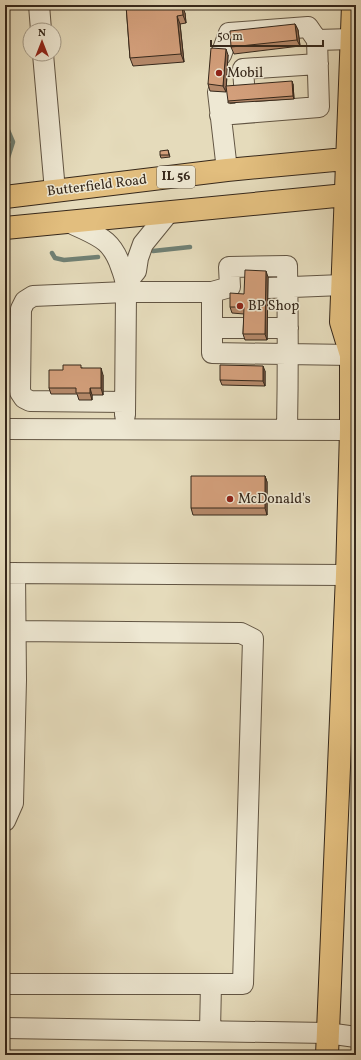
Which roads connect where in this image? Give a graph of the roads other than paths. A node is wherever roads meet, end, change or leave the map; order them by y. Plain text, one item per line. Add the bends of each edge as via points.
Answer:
1 (39, 5) edge
2 (353, 5) edge
3 (40, 22) edge
4 (352, 39) junction
5 (317, 40) junction
6 (221, 55) edge
7 (44, 62) edge
8 (318, 64) junction
9 (218, 92) edge
10 (246, 113) junction
11 (220, 115) junction
12 (352, 158) edge
13 (227, 170) junction
14 (55, 192) junction
15 (351, 194) edge
16 (5, 197) edge
17 (169, 212) junction
18 (69, 222) junction
19 (5, 228) edge
20 (342, 285) junction
21 (126, 287) junction
22 (288, 287) junction
23 (268, 288) dead end
24 (230, 289) junction
25 (212, 328) junction
26 (246, 328) edge
27 (267, 328) edge
28 (288, 328) junction
29 (354, 351) edge
30 (288, 354) junction
31 (43, 401) junction
32 (125, 402) junction
33 (5, 429) edge
34 (43, 429) junction
35 (125, 429) junction
36 (287, 430) junction
37 (351, 430) junction
38 (10, 573) edge
39 (347, 575) junction
40 (16, 631) junction
41 (5, 821) edge
42 (5, 984) edge
43 (211, 984) junction
44 (5, 1028) edge
45 (210, 1031) junction
46 (327, 1033) junction
47 (356, 1036) edge
48 (327, 1055) edge

1 - 3 lane
2 - 4 main road
4 - 5 lane
4 - 12 main road
5 - 6 lane via 308,27 229,33
5 - 8 lane
7 - 14 lane
8 - 10 lane via 319,107
8 - 10 lane via 243,69
9 - 11 lane
10 - 11 lane
11 - 13 lane
12 - 13 main road, Butterfield Road / IL 56
12 - 15 main road
13 - 14 main road, Butterfield Road / IL 56
14 - 16 main road, Butterfield Road / IL 56
15 - 17 main road
15 - 20 main road
17 - 18 main road
17 - 21 lane via 143,244 136,271
18 - 19 main road
18 - 21 lane via 103,239 113,248
20 - 22 lane
20 - 29 main road via 342,322
21 - 24 lane
21 - 31 lane via 33,296 26,301 21,309 20,392 30,401
21 - 32 lane
22 - 23 lane
22 - 24 lane via 287,266 229,267
22 - 28 lane
24 - 25 lane
25 - 26 lane
25 - 30 lane via 212,353
27 - 28 lane
28 - 30 lane
29 - 30 lane
29 - 37 main road
30 - 36 lane
31 - 32 lane
31 - 34 lane
32 - 35 lane
33 - 34 lane
34 - 35 lane
35 - 36 lane
36 - 37 lane
37 - 39 main road
38 - 39 lane
38 - 40 lane
39 - 46 main road
40 - 41 lane via 13,803
40 - 43 lane via 241,633 253,639 243,984
42 - 43 lane
43 - 45 lane
44 - 45 lane
45 - 46 lane
46 - 47 lane
46 - 48 main road

